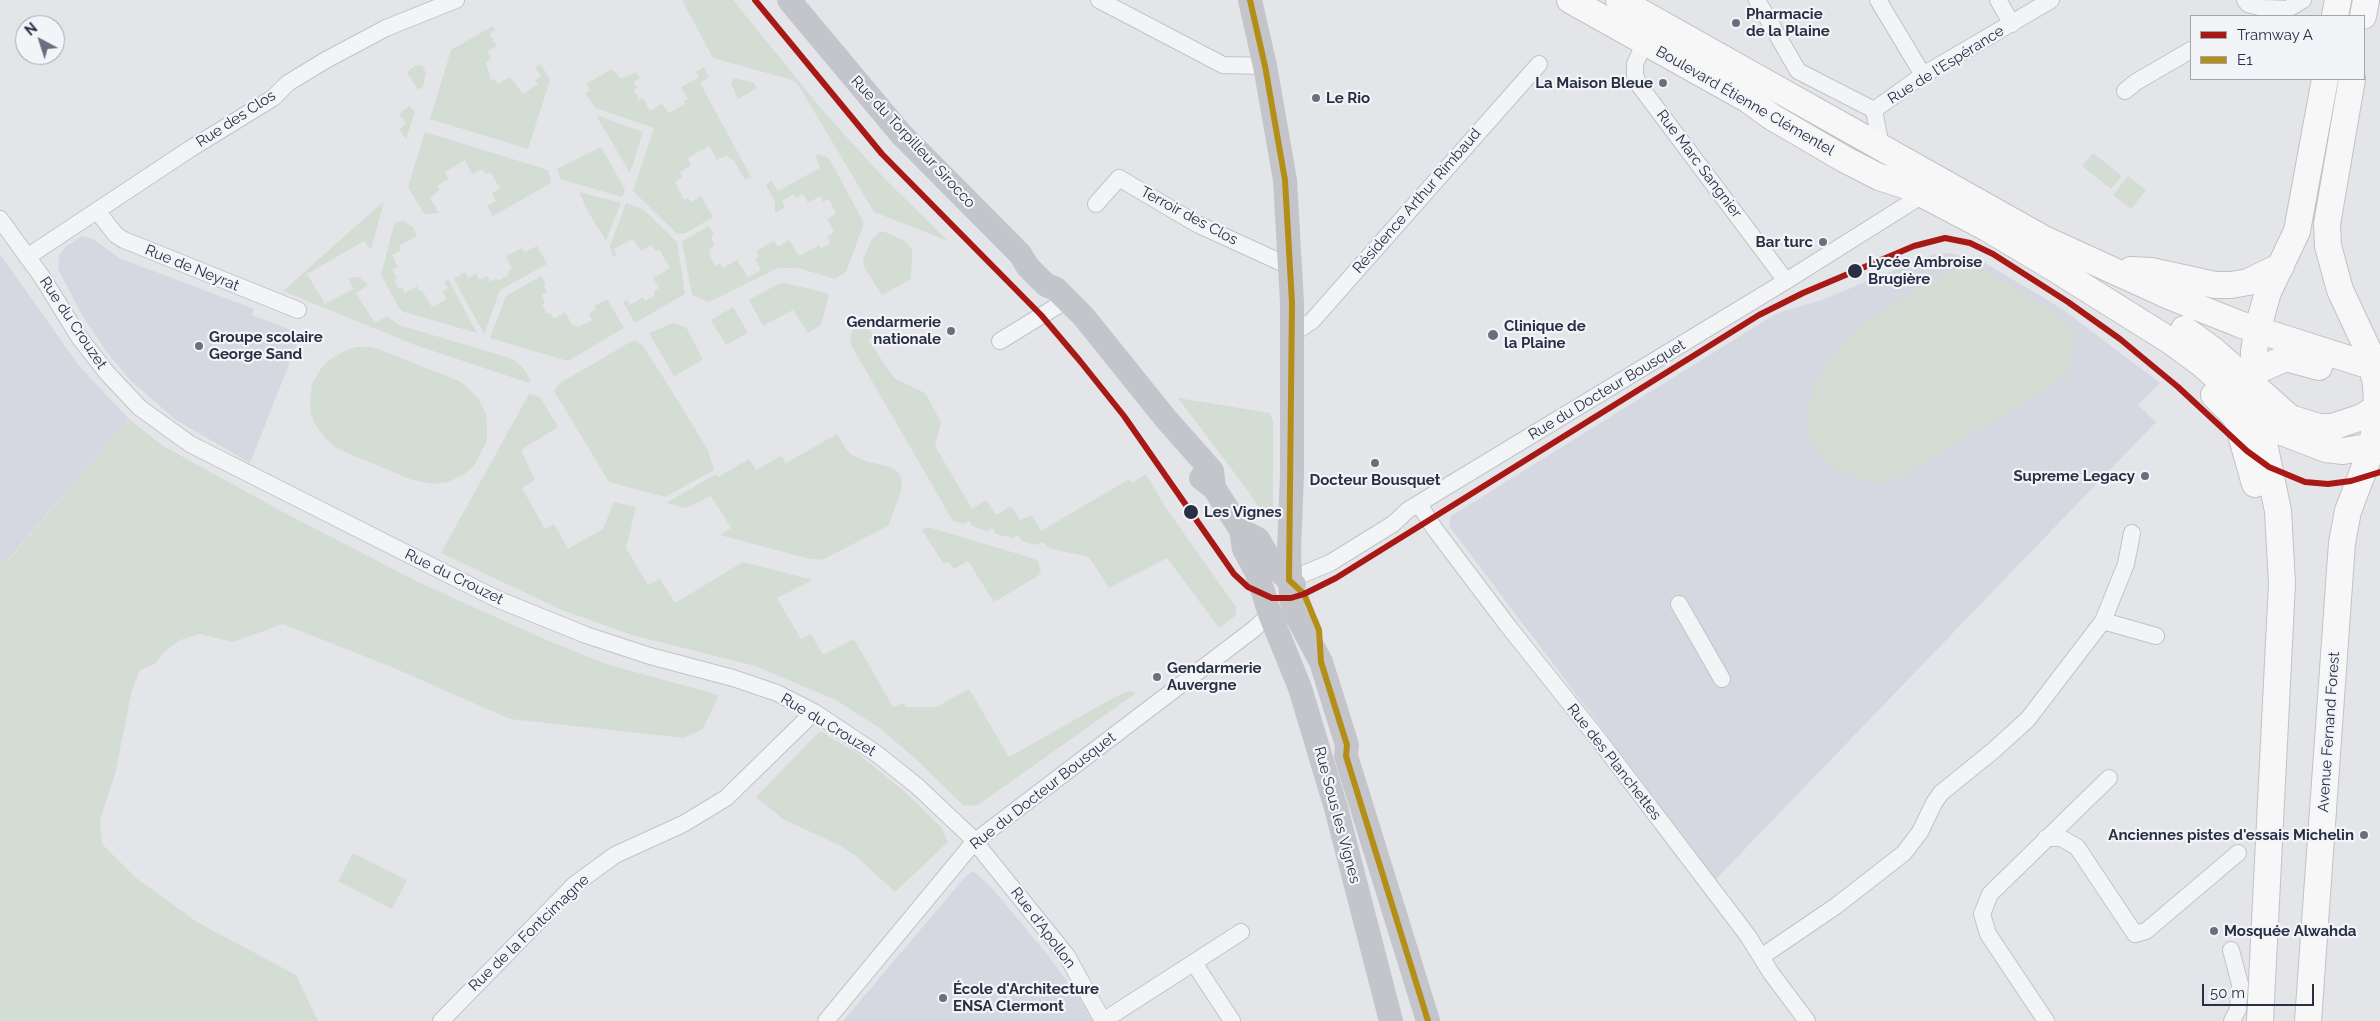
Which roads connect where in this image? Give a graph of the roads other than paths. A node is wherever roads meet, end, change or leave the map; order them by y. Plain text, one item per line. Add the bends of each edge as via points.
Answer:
1 (456, 0) edge
2 (788, 0) edge
3 (793, 0) edge
4 (1099, 0) edge
5 (1250, 0) edge
6 (1570, 0) edge
7 (1619, 0) edge
8 (1757, 0) edge
9 (1878, 0) edge
10 (1998, 0) edge
11 (2051, 0) edge
12 (2303, 0) edge
13 (2338, 0) edge
14 (2366, 0) edge
15 (1645, 8) edge
16 (2249, 8) edge
17 (2293, 12) edge
18 (2335, 15) edge
19 (2363, 15) edge
20 (2012, 24) junction
21 (810, 26) junction
22 (1645, 42) junction
23 (2190, 51) edge
24 (1539, 64) dead end
25 (1265, 66) junction
26 (1923, 75) junction
27 (2325, 80) edge
28 (2352, 80) edge
29 (2124, 91) dead end
30 (1874, 110) junction
31 (1881, 147) junction
32 (1879, 177) junction
33 (1933, 189) junction
34 (1096, 204) dead end
35 (98, 210) junction
36 (1892, 213) junction
37 (0, 219) edge
38 (27, 257) junction
39 (2281, 266) junction
40 (1291, 267) junction
41 (2108, 268) junction
42 (1786, 281) junction
43 (1061, 294) junction
44 (2109, 302) junction
45 (298, 310) dead end
46 (2257, 331) junction
47 (1292, 334) junction
48 (2169, 340) junction
49 (1000, 341) dead end
50 (2378, 376) edge
51 (2254, 380) junction
52 (2258, 414) junction
53 (2376, 447) edge
54 (1419, 504) junction
55 (1290, 522) junction
56 (2132, 532) dead end
57 (1250, 534) junction
58 (1289, 580) junction
59 (2282, 583) junction
60 (1679, 604) dead end
61 (1270, 614) junction
62 (2103, 621) junction
63 (2156, 636) dead end
64 (1321, 662) junction
65 (1722, 679) dead end
66 (814, 712) junction
67 (2109, 778) dead end
68 (2046, 838) junction
69 (974, 842) junction
70 (2238, 853) dead end
71 (1241, 932) dead end
72 (2231, 950) dead end
73 (1761, 957) junction
74 (1194, 963) junction
75 (441, 1021) edge
76 (826, 1021) edge
77 (1103, 1021) edge
78 (1232, 1021) edge
79 (1391, 1021) edge
80 (1428, 1021) edge
81 (1808, 1021) edge
82 (2046, 1021) edge
83 (2232, 1021) edge
84 (2260, 1021) edge
85 (2308, 1021) edge

1 - 35 street, Rue des Clos via 386,28 326,60 288,83 273,98
2 - 21 street, Rue du Torpilleur Sirocco
3 - 21 street, Rue du Torpilleur Sirocco
4 - 25 street via 1223,65
5 - 25 street, Rue Sous les Vignes
6 - 22 main road, Boulevard Étienne Clémentel
7 - 15 main road, Boulevard Étienne Clémentel
8 - 30 street via 1798,70
9 - 26 street
10 - 20 street
11 - 20 street, Rue de l'Espérance
12 - 17 street
13 - 18 main road
14 - 19 main road
15 - 31 main road, Boulevard Étienne Clémentel
16 - 17 street
20 - 26 street, Rue de l'Espérance
21 - 43 street, Rue du Torpilleur Sirocco via 901,134 1020,254 1028,268
22 - 32 main road, Boulevard Étienne Clémentel
22 - 42 street, Rue Marc Sangnier via 1635,64 1639,85
23 - 29 street
24 - 47 street, Résidence Arthur Rimbaud via 1312,321
25 - 40 street, Rue Sous les Vignes via 1285,180
26 - 30 street, Rue de l'Espérance
27 - 39 main road via 2301,214 2293,242
28 - 50 main road via 2328,224 2328,246 2340,290
30 - 31 street, Rue de l'Espérance
31 - 33 main road, Boulevard Étienne Clémentel via 1925,171
32 - 33 main road, Boulevard Étienne Clémentel
32 - 36 street via 1892,198
33 - 36 street, Rue du Docteur Bousquet
33 - 41 main road, Boulevard Étienne Clémentel
33 - 44 main road, Boulevard Étienne Clémentel via 1987,228
34 - 40 street, Terroir des Clos via 1118,178 1197,224
35 - 38 street, Rue des Clos
35 - 45 street, Rue de Neyrat via 116,235 124,240
36 - 42 street, Rue du Docteur Bousquet
37 - 38 street, Rue du Crouzet
38 - 66 street, Rue du Crouzet via 107,374 140,408 190,444 542,619 650,656 742,681 777,693
39 - 41 main road via 2248,282 2231,285
39 - 46 main road via 2268,292
40 - 47 street, Rue Sous les Vignes
41 - 46 main road, Boulevard Étienne Clémentel
42 - 54 street, Rue du Docteur Bousquet
43 - 49 street
43 - 57 street, Rue du Torpilleur Sirocco via 1084,317 1212,471 1214,488
44 - 48 main road, Boulevard Étienne Clémentel
44 - 51 main road via 2167,319
46 - 50 main road, Boulevard Étienne Clémentel
46 - 51 main road
47 - 55 street, Rue Sous les Vignes
48 - 52 main road, Boulevard Étienne Clémentel via 2202,364
48 - 59 main road via 2191,372 2236,417 2253,473 2270,553
50 - 51 main road via 2293,359 2276,362
50 - 51 main road via 2362,417 2341,425 2319,427 2290,418
50 - 53 main road, Avenue Fernand Forest
51 - 52 main road
52 - 53 main road, Boulevard Étienne Clémentel via 2282,432 2326,449 2344,451
52 - 59 main road via 2278,511
53 - 85 main road, Avenue Fernand Forest via 2348,511 2342,543
54 - 58 street, Rue du Docteur Bousquet via 1330,563
54 - 73 street, Rue des Planchettes
55 - 57 street via 1283,532 1267,538
55 - 58 street, Rue Sous les Vignes
56 - 62 street via 2126,564
57 - 58 street, Rue du Torpilleur Sirocco via 1273,565
57 - 61 street, Rue du Torpilleur Sirocco via 1244,549 1257,573
58 - 61 street, Rue Sous les Vignes
58 - 64 street, Rue Sous les Vignes via 1294,611
59 - 84 main road
60 - 65 street
61 - 64 street, Rue Sous les Vignes via 1288,624 1298,640
61 - 69 street, Rue du Docteur Bousquet
61 - 79 street, Rue Sous les Vignes via 1300,688 1320,750
62 - 63 street
62 - 73 street via 2028,719 1941,794 1904,853 1836,906
64 - 80 street, Rue Sous les Vignes via 1346,745 1346,756
66 - 69 street, Rue du Crouzet via 917,786
66 - 75 street, Rue de la Fontcimagne via 726,798 683,824 615,855 574,885
67 - 68 street
68 - 70 street via 2061,838 2077,847 2135,934 2146,931
68 - 82 street via 1990,894 1982,914 1988,934
69 - 76 street, Rue du Docteur Bousquet
69 - 77 street, Rue d'Apollon via 1067,956
71 - 74 street
72 - 83 street via 2240,984 2238,1009
73 - 81 street, Rue des Planchettes
74 - 77 street
74 - 78 street

